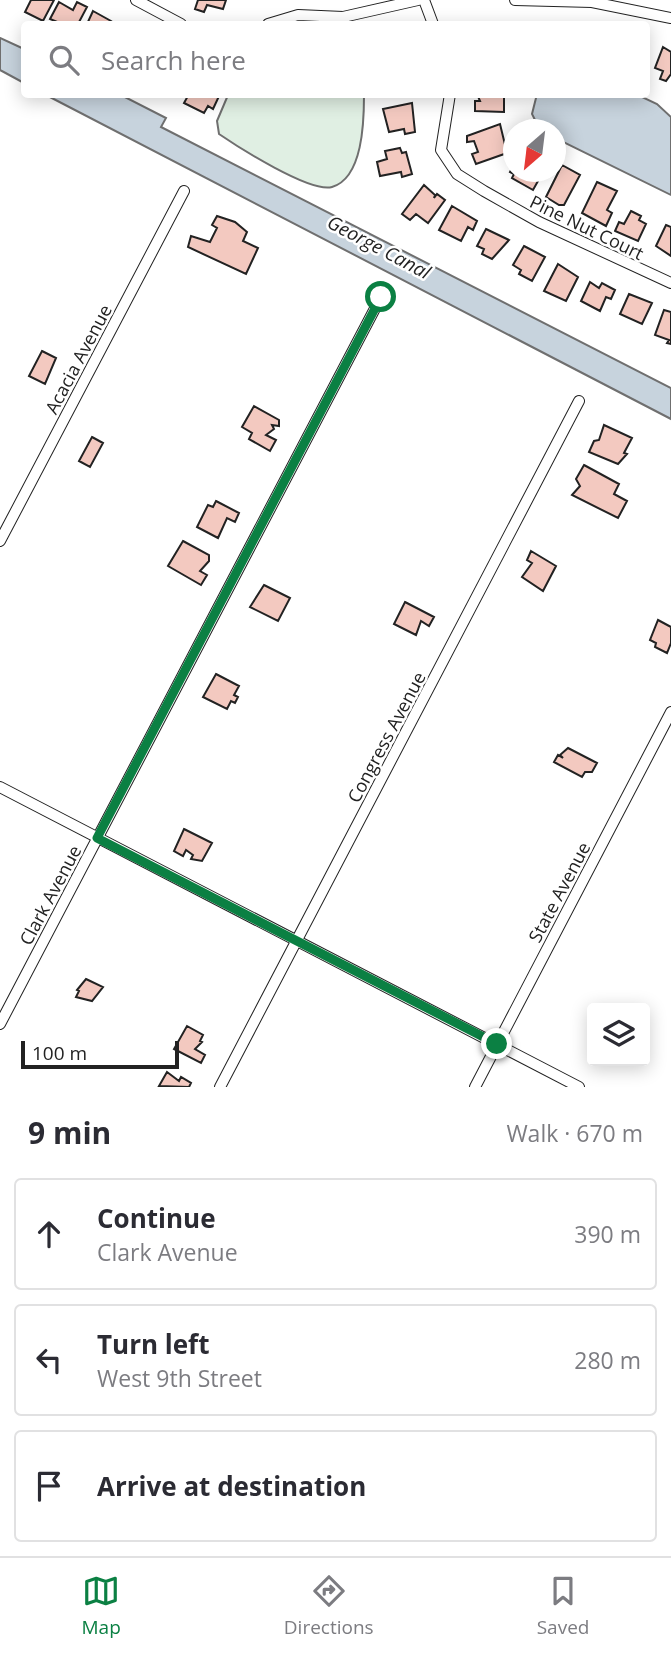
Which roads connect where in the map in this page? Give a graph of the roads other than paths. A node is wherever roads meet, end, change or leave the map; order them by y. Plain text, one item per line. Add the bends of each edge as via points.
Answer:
1 (136, 0) edge
2 (418, 0) edge
3 (424, 0) edge
4 (515, 0) edge
5 (671, 18) edge
6 (175, 21) edge
7 (278, 21) edge
8 (432, 21) edge
9 (449, 98) edge
10 (184, 191) dead end
11 (671, 283) edge
12 (381, 297) dead end
13 (579, 401) dead end
14 (0, 541) edge
15 (671, 712) edge
16 (0, 787) edge
17 (97, 838) junction
18 (297, 941) junction
19 (0, 1024) edge
20 (497, 1044) junction
21 (220, 1087) edge
22 (475, 1087) edge
23 (579, 1087) edge

1 - 6 street
2 - 7 street via 344,17 298,15
3 - 8 street
4 - 5 street via 592,2
9 - 11 street, Pine Nut Court via 441,150 457,174 539,222
10 - 14 street, Acacia Avenue
12 - 17 street, Clark Avenue
13 - 18 street, Congress Avenue
15 - 20 street, State Avenue
16 - 17 street
17 - 18 street
17 - 19 street, Clark Avenue
18 - 20 street
18 - 21 street, Congress Avenue
20 - 22 street, State Avenue
20 - 23 street

